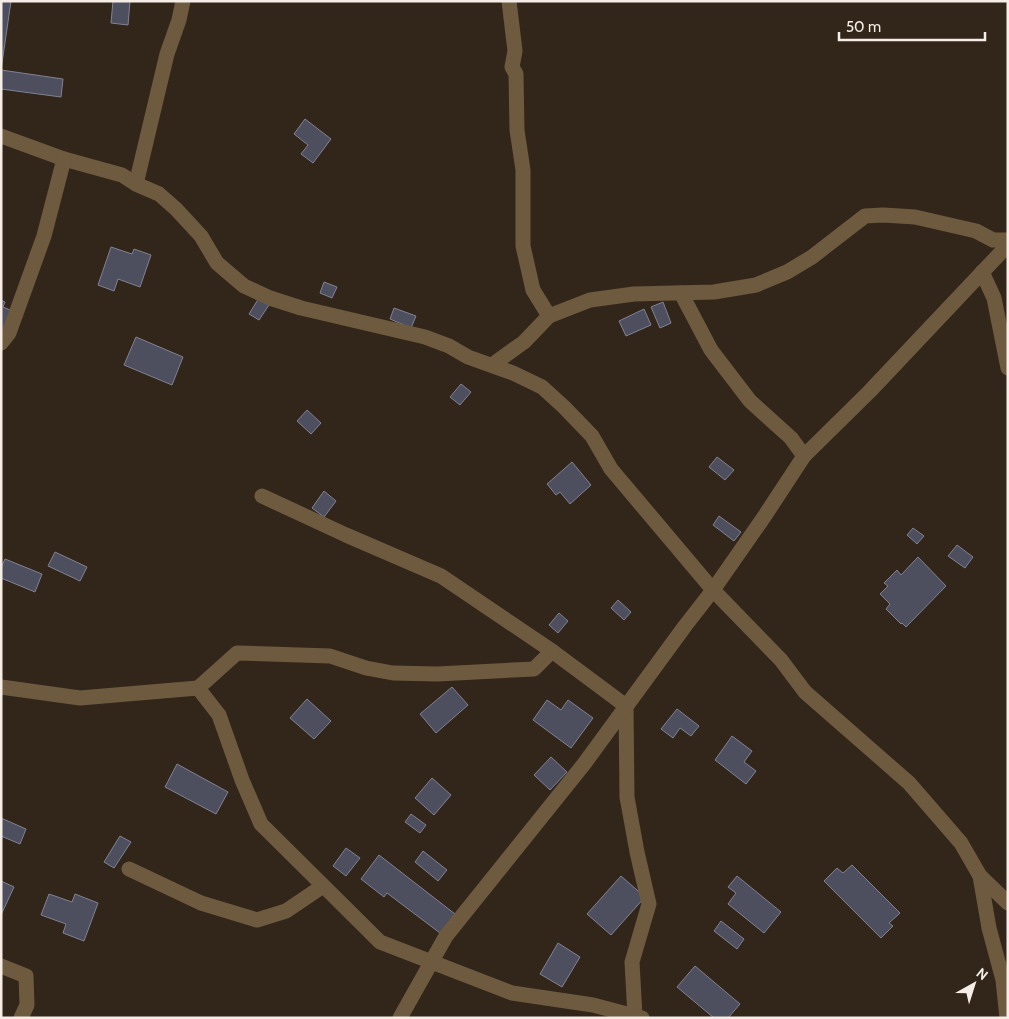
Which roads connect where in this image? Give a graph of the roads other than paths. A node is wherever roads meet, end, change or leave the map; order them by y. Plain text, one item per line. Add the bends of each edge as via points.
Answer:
1 (183, 1) edge
2 (508, 1) edge
3 (1, 136) edge
4 (64, 159) junction
5 (136, 184) junction
6 (1008, 240) edge
7 (1008, 245) edge
8 (982, 272) junction
9 (681, 293) junction
10 (549, 316) junction
11 (1, 343) edge
12 (492, 365) junction
13 (1008, 368) edge
14 (804, 456) junction
15 (262, 496) dead end
16 (713, 590) junction
17 (552, 651) junction
18 (1, 687) edge
19 (198, 688) junction
20 (626, 706) junction
21 (129, 869) dead end
22 (980, 876) junction
23 (323, 886) junction
24 (1008, 903) edge
25 (431, 961) junction
26 (1, 966) edge
27 (639, 1017) edge
28 (21, 1018) edge
29 (400, 1018) edge
30 (1007, 1018) edge

1 - 5 street
2 - 10 street via 515,51 512,67 516,74 517,130 523,170 523,246 533,290
3 - 4 street
4 - 5 street via 122,175
4 - 11 street via 44,236 9,333
5 - 12 street via 159,194 176,210 201,236 217,263 244,286 301,308 425,337
6 - 9 street via 993,240 976,231 914,216 865,216 812,257 764,282 714,292
7 - 8 street
8 - 13 street via 994,298
8 - 14 street
9 - 10 street via 634,294 590,300
9 - 14 street via 711,350 750,401 792,438
10 - 12 street via 524,342
12 - 16 street via 542,387 564,407 592,436 611,469
14 - 16 street
15 - 17 street via 442,576
16 - 20 street
16 - 22 street via 781,660 805,692 909,783 961,843
17 - 19 street via 534,669 437,674 393,673 330,656 236,652
17 - 20 street
18 - 19 street via 80,698
19 - 23 street via 219,715 261,824
20 - 25 street via 584,764 446,936
20 - 27 street via 627,797 649,904 632,962
21 - 23 street via 201,903 257,920 286,911
22 - 24 street
22 - 30 street
23 - 25 street via 380,942
25 - 27 street via 512,994 593,1005
25 - 29 street
26 - 28 street via 26,976 27,1005

